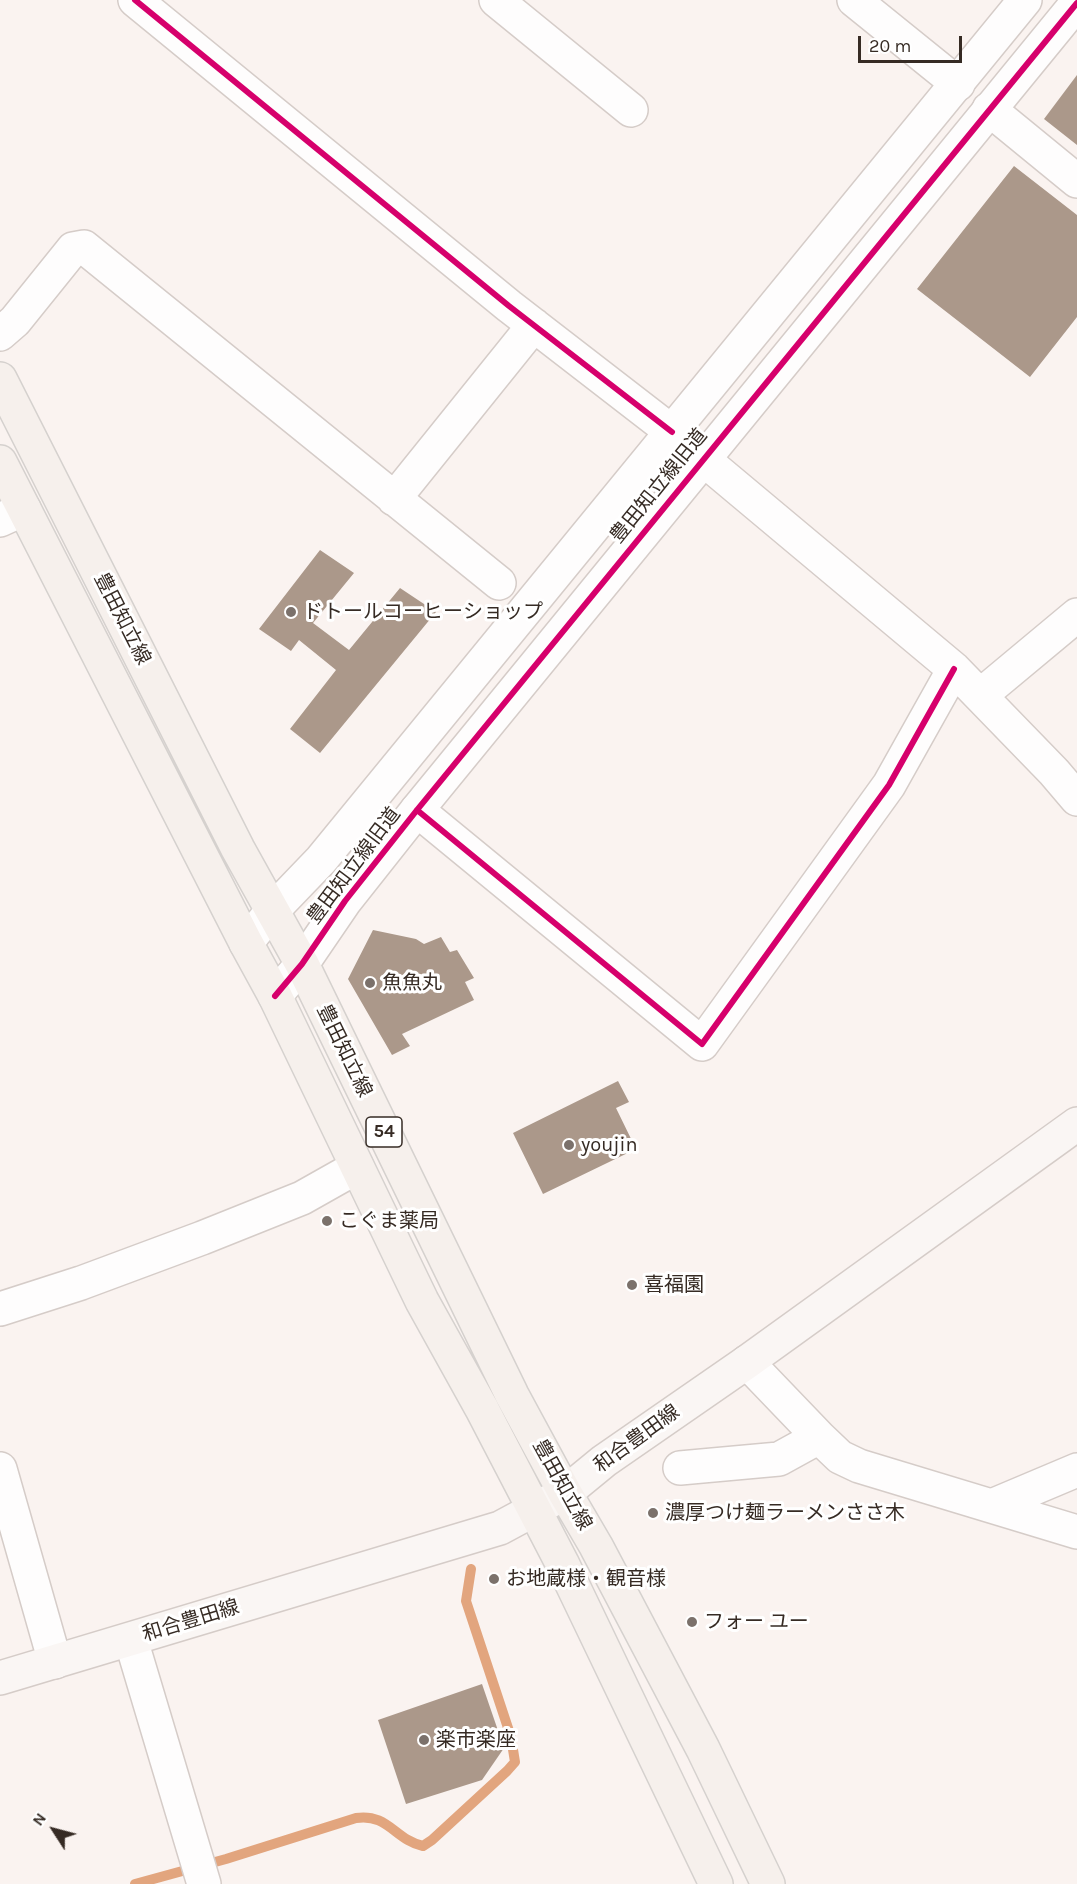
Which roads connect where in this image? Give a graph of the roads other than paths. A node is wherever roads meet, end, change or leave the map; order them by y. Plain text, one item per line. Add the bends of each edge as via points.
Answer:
1 (135, 0) edge
2 (496, 0) edge
3 (854, 0) edge
4 (1025, 0) edge
5 (1077, 3) edge
6 (958, 84) junction
7 (989, 109) junction
8 (631, 110) dead end
9 (1077, 181) edge
10 (534, 325) junction
11 (0, 334) edge
12 (0, 379) edge
13 (672, 432) junction
14 (703, 459) junction
15 (0, 462) edge
16 (394, 499) junction
17 (12, 514) edge
18 (499, 583) dead end
19 (1077, 615) edge
20 (954, 669) junction
21 (981, 695) junction
22 (1066, 770) edge
23 (1077, 799) edge
24 (417, 810) junction
25 (272, 910) junction
26 (246, 943) junction
27 (302, 964) junction
28 (275, 996) junction
29 (1077, 1124) edge
30 (357, 1167) junction
31 (0, 1309) edge
32 (747, 1362) junction
33 (819, 1437) junction
34 (680, 1468) dead end
35 (0, 1469) edge
36 (1077, 1470) edge
37 (565, 1493) junction
38 (994, 1506) junction
39 (533, 1510) junction
40 (1077, 1532) edge
41 (131, 1640) junction
42 (55, 1662) junction
43 (0, 1678) edge
44 (204, 1884) edge
45 (716, 1884) edge
46 (768, 1884) edge

1 - 10 street
2 - 8 street
3 - 6 street
4 - 6 street, 豊田知立線旧道
5 - 7 street, 豊田知立線旧道
6 - 13 street, 豊田知立線旧道
7 - 9 street
7 - 14 street, 豊田知立線旧道
10 - 13 street
10 - 16 street
11 - 16 street via 73,249 84,247
12 - 25 main road, 豊田知立線 / 54
13 - 25 street, 豊田知立線旧道 via 321,860
14 - 20 street
14 - 24 street, 豊田知立線旧道
15 - 17 main road, 豊田知立線 / 54
16 - 18 street
17 - 26 main road, 豊田知立線 / 54
19 - 21 street
20 - 21 street
20 - 24 street via 889,785 702,1044
21 - 22 street
22 - 23 street
24 - 27 street, 豊田知立線旧道
25 - 26 street, 豊田知立線旧道
25 - 27 main road, 豊田知立線 / 54
26 - 28 main road, 豊田知立線 / 54
27 - 28 street, 豊田知立線旧道
27 - 37 main road, 豊田知立線 / 54 via 512,1395
28 - 30 main road, 豊田知立線 / 54
29 - 32 main road, 和合豊田線
30 - 31 street via 302,1198 202,1238
30 - 39 main road, 豊田知立線 / 54 via 422,1301
32 - 33 street
32 - 37 main road, 和合豊田線 via 604,1461
33 - 34 street via 779,1459
33 - 38 street via 840,1457 859,1466
35 - 42 street
36 - 38 street
37 - 39 main road, 和合豊田線
37 - 46 main road, 豊田知立線 / 54 via 698,1739
38 - 40 street
39 - 41 main road, 和合豊田線 via 500,1528
39 - 45 main road, 豊田知立線 / 54
41 - 42 main road, 和合豊田線
41 - 44 street
42 - 43 main road, 和合豊田線

